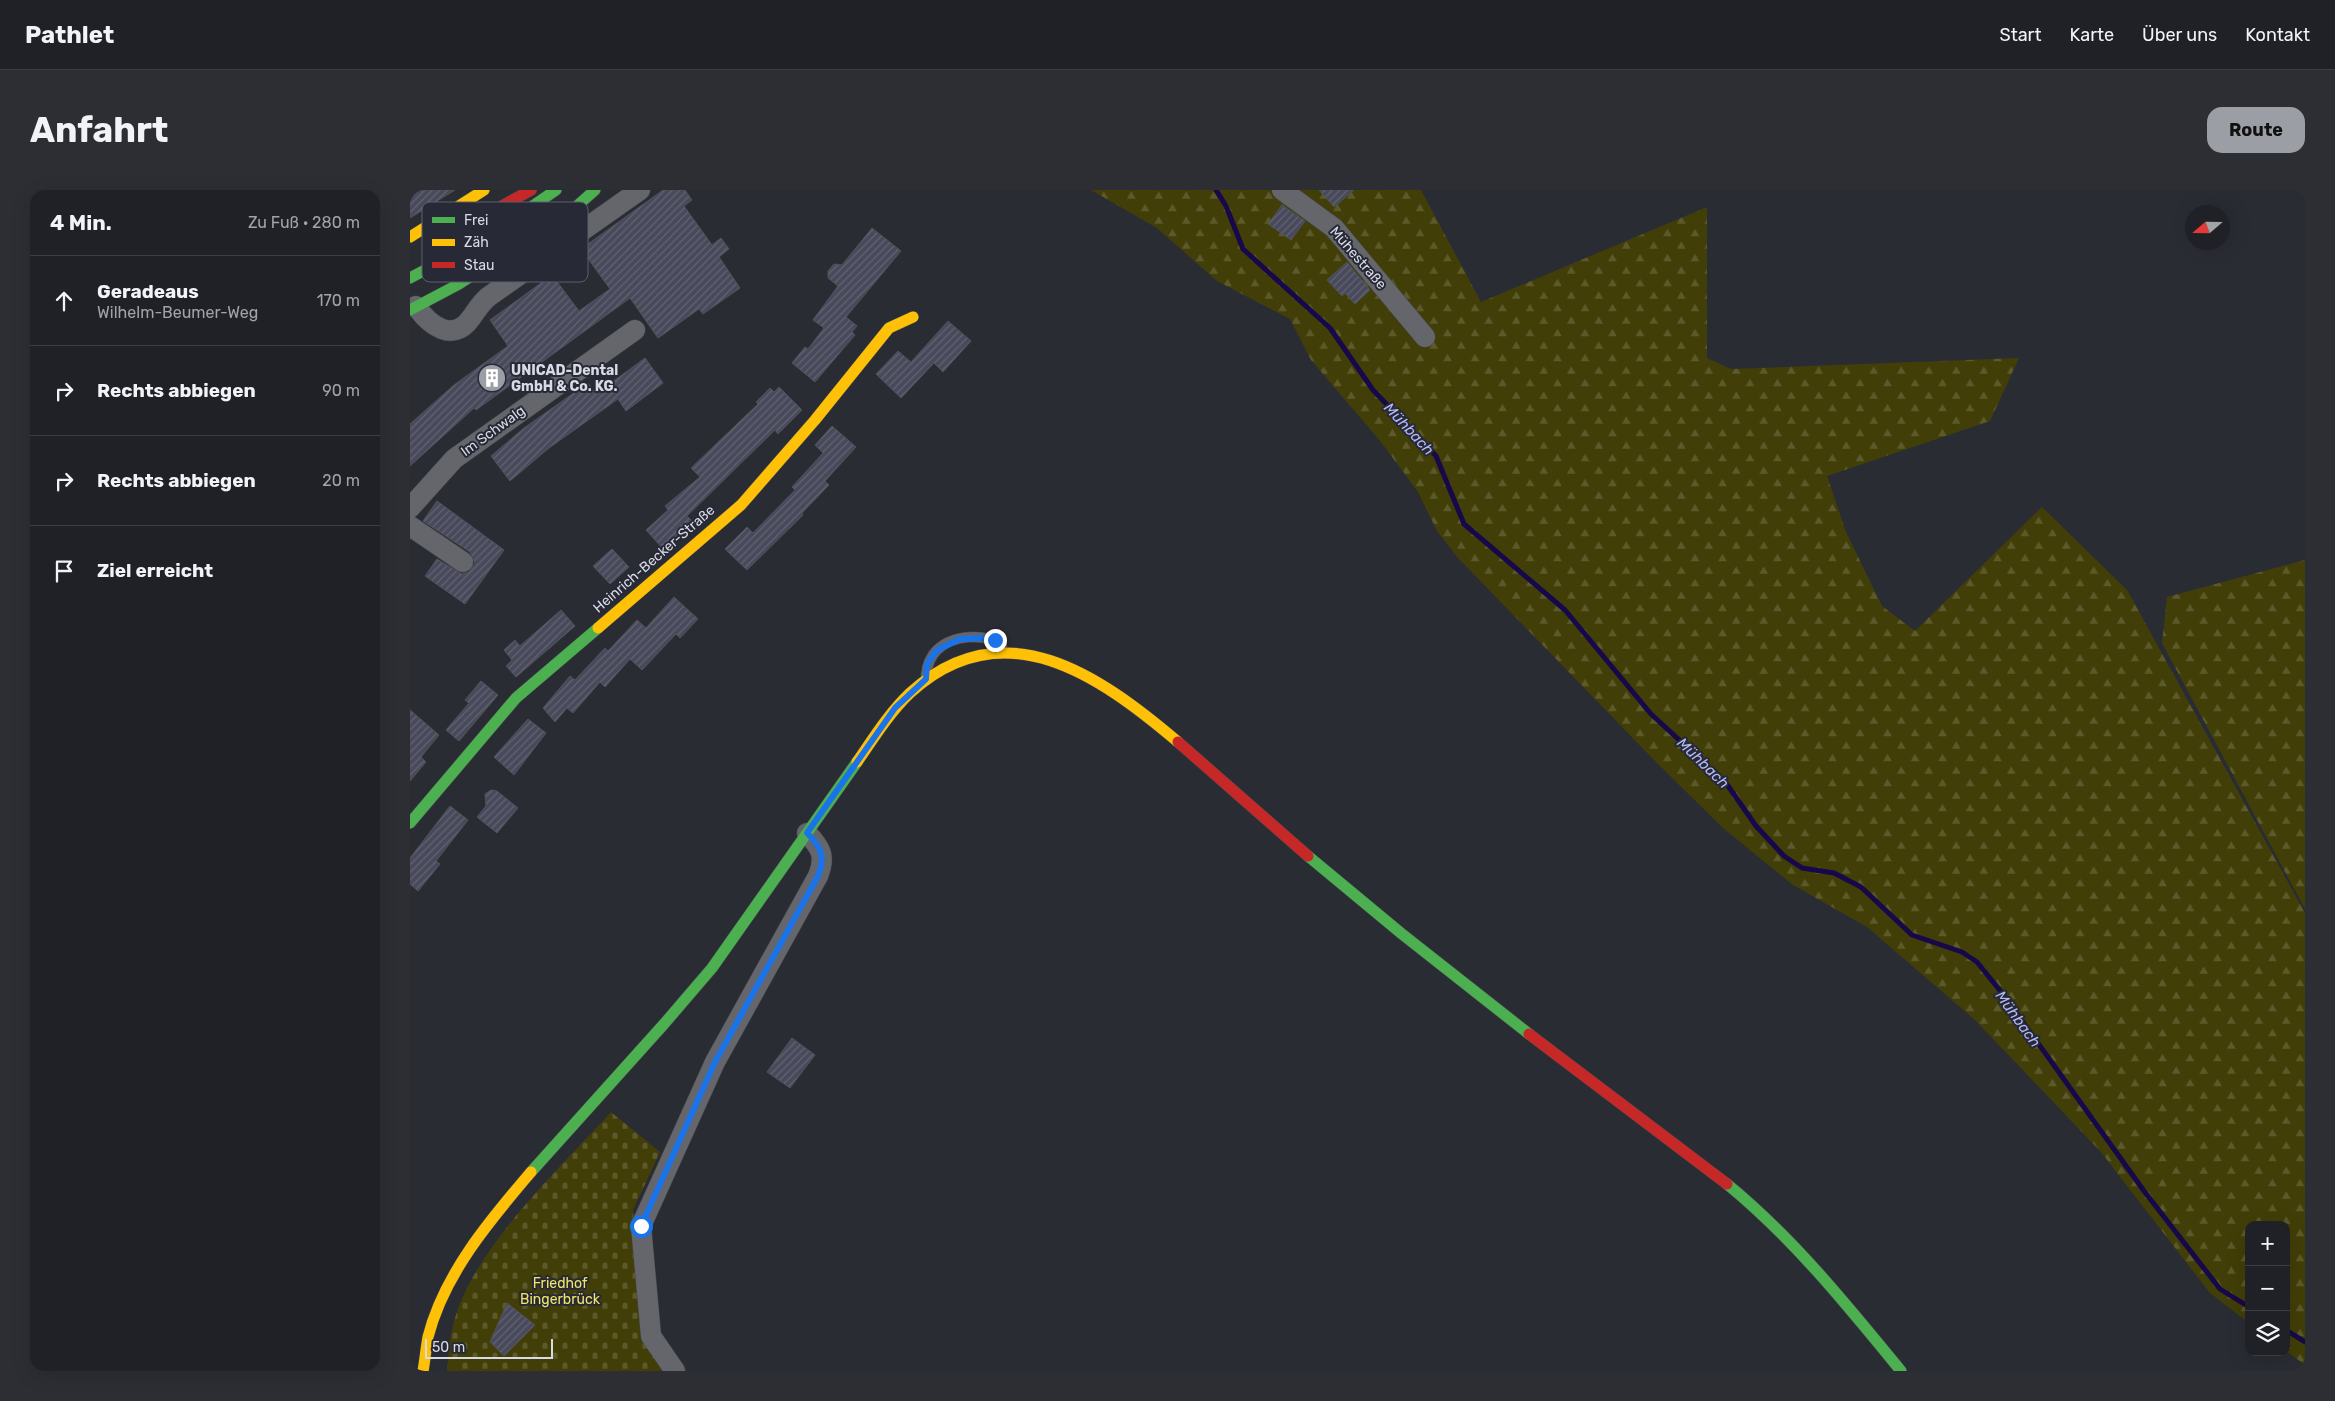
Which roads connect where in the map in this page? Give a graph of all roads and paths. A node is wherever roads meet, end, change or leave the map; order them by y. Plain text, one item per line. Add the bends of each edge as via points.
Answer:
1 (484, 190) edge
2 (531, 190) edge
3 (556, 190) edge
4 (595, 190) edge
5 (640, 190) edge
6 (1282, 190) edge
7 (465, 202) edge
8 (509, 202) edge
9 (541, 202) edge
10 (582, 202) edge
11 (588, 227) edge
12 (422, 229) edge
13 (410, 237) edge
14 (422, 268) edge
15 (422, 271) edge
16 (410, 277) edge
17 (462, 282) edge
18 (509, 282) edge
19 (413, 308) edge
20 (913, 317) dead end
21 (635, 330) dead end
22 (1425, 337) dead end
23 (410, 508) edge
24 (410, 526) edge
25 (463, 562) dead end
26 (1008, 652) junction
27 (926, 679) junction
28 (410, 823) edge
29 (807, 833) junction
30 (423, 1371) edge
31 (675, 1371) edge
32 (1901, 1371) edge

1 - 7 main road
2 - 8 main road
3 - 9 main road
4 - 10 main road
5 - 11 street
6 - 22 street, Mühestraße via 1334,228
12 - 13 main road
14 - 16 main road
15 - 16 main road
17 - 19 main road
18 - 19 street via 478,305 461,329 447,332 436,328
20 - 28 main road, Heinrich-Becker-Straße via 889,328 741,505 516,698
21 - 23 street, Im Schwalg via 454,459
24 - 25 street
26 - 27 main road via 961,660
26 - 27 lane via 995,640 960,639 937,650 927,664
26 - 32 main road via 1037,655 1064,664 1129,703 1369,908 1726,1182 1802,1254
27 - 29 main road via 895,708
29 - 30 main road via 698,986 522,1182 487,1226 437,1314
29 - 31 street via 821,850 823,861 818,876 715,1062 641,1226 651,1336

